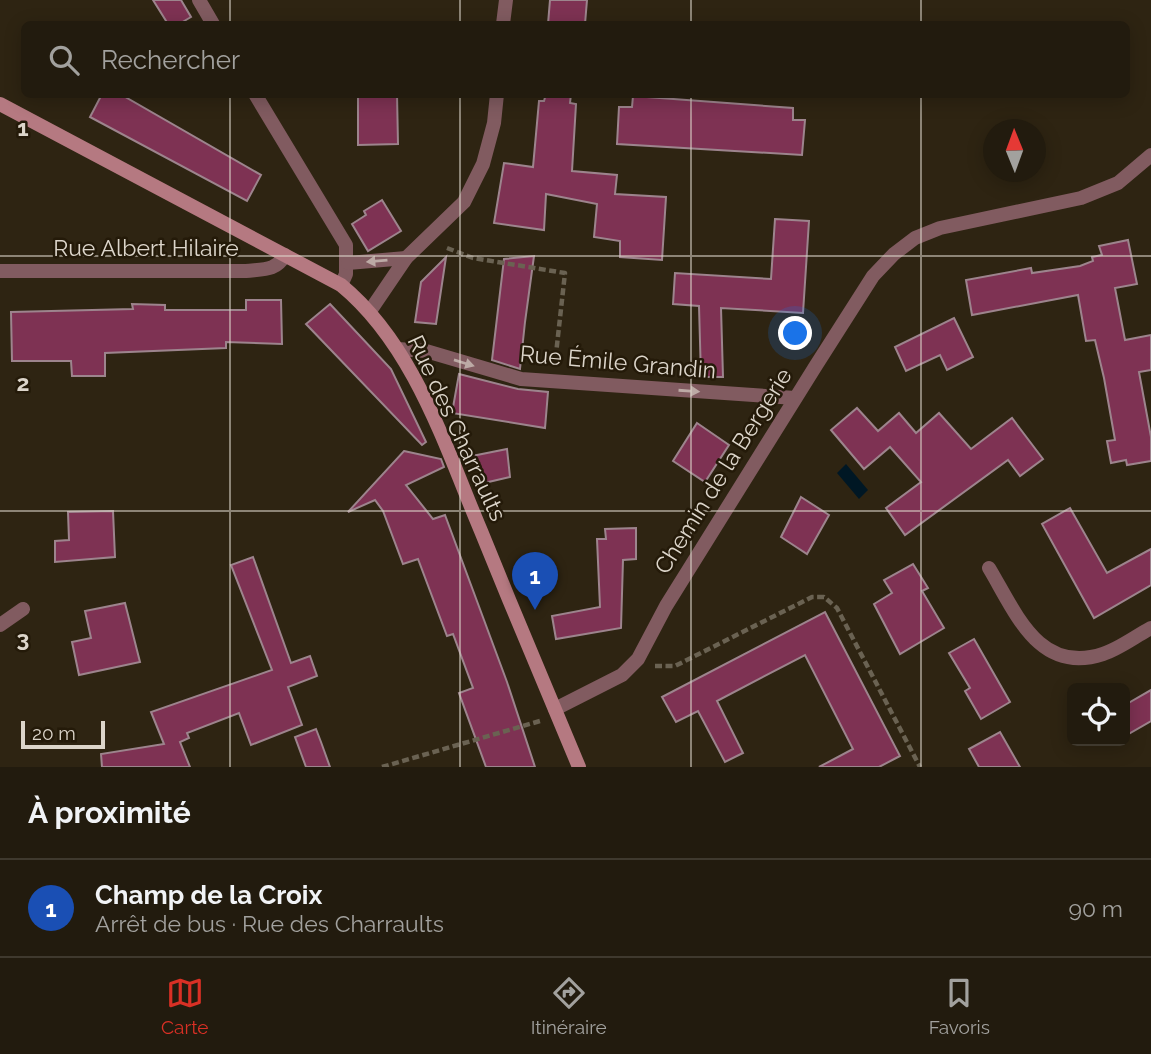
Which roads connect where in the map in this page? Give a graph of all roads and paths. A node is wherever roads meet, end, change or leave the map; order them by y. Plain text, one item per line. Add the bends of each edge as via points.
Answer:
1 (198, 0) edge
2 (506, 0) edge
3 (211, 21) edge
4 (503, 21) edge
5 (257, 98) edge
6 (497, 98) edge
7 (0, 104) edge
8 (1151, 155) edge
9 (432, 236) junction
10 (285, 255) junction
11 (406, 258) junction
12 (348, 263) junction
13 (0, 271) edge
14 (341, 285) junction
15 (370, 311) junction
16 (398, 349) junction
17 (553, 381) junction
18 (795, 398) junction
19 (989, 568) dead end
20 (23, 609) dead end
21 (0, 625) edge
22 (1151, 628) edge
23 (638, 659) junction
24 (556, 713) junction
25 (382, 767) edge
26 (579, 767) edge
27 (920, 767) edge

1 - 3 street
2 - 4 street
5 - 12 street via 346,245
6 - 9 street via 483,164 464,202
7 - 10 street, Rue des Charraults
8 - 18 street, Chemin de la Bergerie via 1118,183 1081,198 940,228 915,238 873,276
9 - 11 street
9 - 17 path via 473,258 565,273
10 - 13 street, Rue Albert Hilaire via 273,268 246,271
10 - 14 street, Rue des Charraults
11 -> 12 street
11 - 15 street
12 - 14 street
14 - 15 street, Rue des Charraults
15 - 16 street, Rue des Charraults
16 -> 17 street, Rue Émile Grandin via 426,351 521,379
16 - 24 street, Rue des Charraults via 445,447
17 -> 18 street, Rue Émile Grandin
18 - 23 street, Chemin de la Bergerie
19 - 22 street via 1023,626 1058,656 1081,660 1105,654
20 - 21 street
23 - 24 street, Chemin de la Bergerie via 622,675
23 - 27 path via 676,666 812,597 824,597 837,608
24 - 25 path
24 - 26 street, Rue des Charraults

